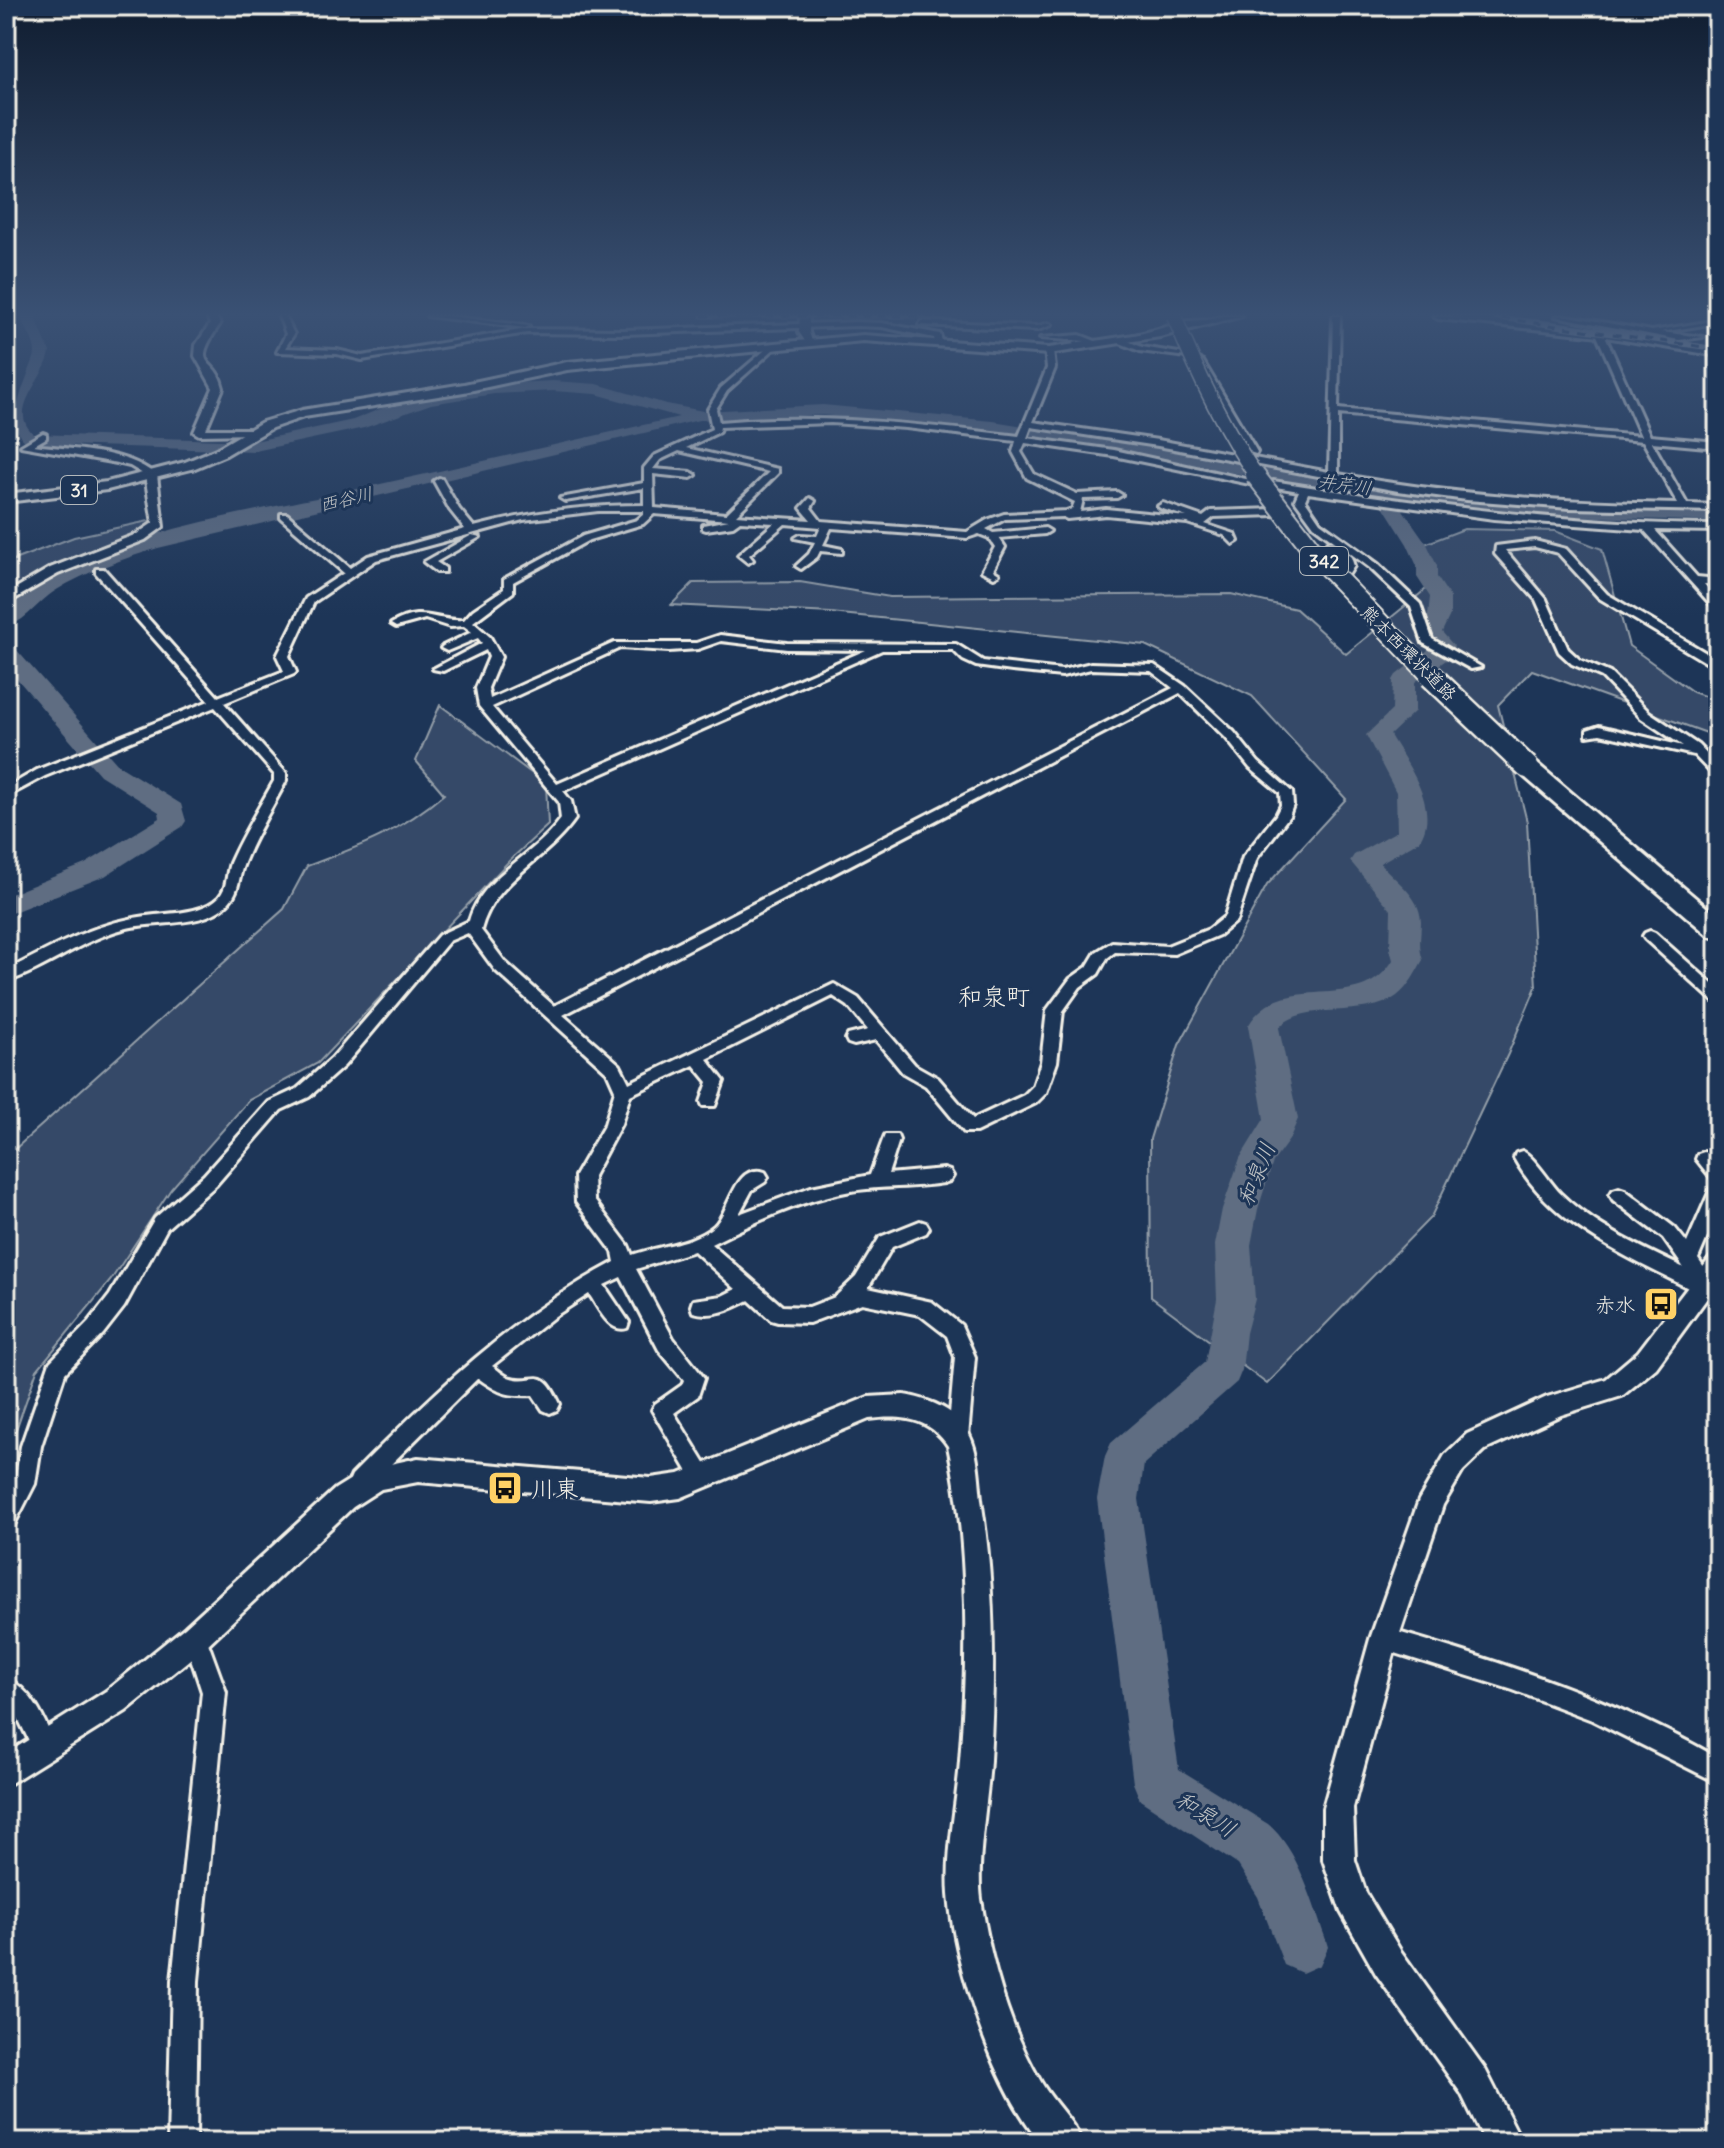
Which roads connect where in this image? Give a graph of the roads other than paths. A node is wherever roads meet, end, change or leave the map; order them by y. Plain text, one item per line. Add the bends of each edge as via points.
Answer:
1 (207, 416) edge
2 (296, 416) edge
3 (714, 416) edge
4 (1033, 416) edge
5 (1218, 416) edge
6 (1231, 416) edge
7 (1335, 416) edge
8 (1373, 416) edge
9 (1637, 416) edge
10 (716, 423) junction
11 (1030, 424) junction
12 (252, 432) junction
13 (43, 436) dead end
14 (1020, 438) junction
15 (1648, 440) junction
16 (1718, 446) edge
17 (677, 448) junction
18 (1253, 452) dead end
19 (786, 463) dead end
20 (647, 471) junction
21 (775, 471) junction
22 (151, 475) junction
23 (691, 475) dead end
24 (1333, 476) junction
25 (439, 481) dead end
26 (1250, 481) dead end
27 (1273, 484) dead end
28 (647, 485) junction
29 (1305, 489) junction
30 (1117, 495) dead end
31 (1075, 497) junction
32 (6, 498) edge
33 (565, 498) dead end
34 (810, 501) dead end
35 (1195, 504) dead end
36 (1163, 506) dead end
37 (1628, 507) junction
38 (1684, 507) junction
39 (1718, 508) edge
40 (650, 510) junction
41 (1307, 511) junction
42 (1275, 512) dead end
43 (1291, 512) dead end
44 (1211, 514) junction
45 (537, 515) junction
46 (284, 516) dead end
47 (734, 516) junction
48 (1061, 516) junction
49 (784, 520) junction
50 (831, 521) junction
51 (1189, 521) junction
52 (1317, 524) junction
53 (706, 527) dead end
54 (1718, 528) edge
55 (1650, 529) junction
56 (471, 530) junction
57 (1045, 531) dead end
58 (935, 534) junction
59 (986, 534) junction
60 (1680, 537) dead end
61 (800, 538) dead end
62 (1233, 541) dead end
63 (819, 543) junction
64 (930, 547) dead end
65 (838, 551) dead end
66 (748, 560) dead end
67 (801, 566) dead end
68 (441, 570) dead end
69 (100, 571) dead end
70 (1345, 572) dead end
71 (350, 573) junction
72 (994, 574) dead end
73 (1697, 580) junction
74 (1718, 582) edge
75 (6, 600) edge
76 (1718, 606) edge
77 (467, 623) junction
78 (396, 624) dead end
79 (479, 633) junction
80 (488, 644) junction
81 (882, 647) junction
82 (447, 648) dead end
83 (1718, 665) edge
84 (1475, 667) dead end
85 (1617, 667) dead end
86 (439, 669) dead end
87 (1604, 674) junction
88 (1181, 688) junction
89 (218, 703) junction
90 (485, 706) junction
91 (1591, 733) dead end
92 (1699, 753) junction
93 (1527, 767) junction
94 (1718, 773) edge
95 (556, 789) junction
96 (6, 793) edge
97 (1718, 913) edge
98 (475, 924) junction
99 (1718, 930) edge
100 (1650, 936) dead end
101 (6, 977) edge
102 (1718, 997) edge
103 (554, 1013) junction
104 (880, 1033) junction
105 (854, 1039) dead end
106 (697, 1058) junction
107 (623, 1090) junction
108 (709, 1102) dead end
109 (891, 1140) dead end
110 (1522, 1158) dead end
111 (1704, 1159) dead end
112 (1718, 1174) edge
113 (944, 1176) dead end
114 (759, 1177) dead end
115 (877, 1181) junction
116 (1718, 1191) edge
117 (1619, 1195) dead end
118 (716, 1225) junction
119 (920, 1228) dead end
120 (699, 1242) junction
121 (624, 1265) junction
122 (1709, 1274) edge
123 (593, 1284) junction
124 (750, 1290) junction
125 (836, 1304) junction
126 (700, 1306) dead end
127 (620, 1322) dead end
128 (476, 1366) junction
129 (550, 1404) dead end
130 (958, 1437) junction
131 (702, 1477) junction
132 (344, 1498) junction
133 (6, 1520) edge
134 (195, 1637) junction
135 (1384, 1639) junction
136 (6, 1690) edge
137 (44, 1747) junction
138 (6, 1771) edge
139 (1718, 1771) edge
140 (1050, 2137) edge
141 (182, 2142) edge
142 (1504, 2142) edge

1 - 12 street via 199,432
2 - 12 main road, 31
3 - 10 street
4 - 11 street
5 - 93 highway, 熊本西環状道路 / 342, bridge via 1273,498 1373,618
6 - 18 street
7 - 24 street
8 - 15 street
9 - 15 street
10 - 14 street via 809,418
10 - 17 street via 716,430
11 - 14 street
11 - 24 street
12 - 22 main road, 31 via 190,465
13 - 22 street via 25,446 118,460
14 - 26 street
14 - 31 street via 1017,452 1030,476
15 - 16 street
15 - 38 street
17 - 20 street via 657,458
17 - 21 street
19 - 21 street
20 - 23 street
20 - 28 street
21 - 47 street
22 - 32 main road, 31
22 - 75 street via 159,524 155,529 54,571
24 - 37 street via 1467,497
25 - 56 street
27 - 29 street
28 - 33 street
28 - 40 street
29 - 41 street via 1300,500
29 - 55 street via 1556,524
30 - 31 street
31 - 48 street via 1080,502 1076,511
34 - 50 street via 806,508
35 - 44 street
36 - 51 street via 1198,517
37 - 38 street
37 - 55 street
38 - 39 street
40 - 45 street via 598,508
40 - 47 street via 683,508
40 - 77 street via 640,522 586,538 517,575 508,581 509,590 502,597 482,605
41 - 43 street
41 - 52 street
42 - 44 street
44 - 51 street via 1204,521
45 - 56 street
45 - 68 street via 438,554 429,562
46 - 71 street
47 - 49 street
47 - 53 street via 730,524
48 - 51 street via 1106,512
48 - 59 street via 993,520
49 - 50 street
49 - 66 street via 743,555
50 - 58 street via 893,533
50 - 63 street
51 - 62 street via 1227,533
52 - 70 street via 1347,559
52 - 84 street via 1374,566 1416,606 1427,641
54 - 55 street
55 - 60 street
55 - 73 street
56 - 71 street via 372,558
57 - 59 street
58 - 59 street
58 - 64 street
59 - 72 street via 1000,547 987,571
61 - 63 street
63 - 65 street
63 - 67 street
69 - 89 street
71 - 89 street via 310,600 283,656 290,672
73 - 74 street
73 - 76 street
77 - 78 street via 425,616
77 - 79 street
79 - 80 street
79 - 82 street
80 - 86 street
80 - 90 street via 495,657 482,688
81 - 88 street via 956,647 980,664 1062,673 1091,666 1154,668
81 - 90 street via 787,646 720,638 683,647 618,645
81 - 95 street
83 - 87 street via 1603,596 1562,551 1535,544 1500,548 1541,599 1563,650
85 - 87 street
87 - 92 street via 1645,715
88 - 103 street
88 - 104 street via 1286,792 1282,816 1250,857 1231,918 1214,932 1169,951 1112,947 1101,955 1055,1010 1040,1089 970,1128 932,1082 909,1069
89 - 96 street
89 - 101 street via 280,773 236,865 228,895 192,915 120,924
90 - 95 street
91 - 92 street via 1599,730
92 - 94 street
93 - 97 highway
93 - 99 highway, 熊本西環状道路 / 342
95 - 98 street via 568,819 548,844 485,897
98 - 103 street via 500,966
98 - 133 street via 444,938 338,1062 303,1093 275,1106 210,1180 161,1223 117,1301 57,1368 31,1446 25,1484
100 - 102 street
103 - 107 street via 614,1069
104 - 105 street
104 - 106 street via 834,989
106 - 107 street
106 - 108 street via 716,1081
107 - 121 street via 613,1124 584,1176 584,1189 585,1202 622,1250
109 - 115 street
110 - 122 street via 1534,1179 1603,1237
111 - 112 street
113 - 115 street
114 - 118 street via 746,1185
115 - 118 street via 815,1191
116 - 122 street
117 - 122 street via 1669,1233
118 - 120 street
119 - 125 street via 886,1242 863,1282
120 - 121 street
120 - 124 street
121 - 123 street
121 - 131 street via 666,1344 694,1378 691,1390 662,1410
122 - 135 street via 1647,1360 1613,1388 1556,1405 1476,1442 1454,1463 1432,1500
123 - 127 street
123 - 128 street
124 - 125 street via 778,1314 809,1315
124 - 126 street via 725,1304
125 - 130 street via 862,1295 894,1300 925,1308 954,1331 965,1357
128 - 129 street via 507,1387 538,1386
128 - 132 street
130 - 131 street via 924,1409 900,1403 868,1408
130 - 140 street via 981,1610 964,1895 1005,2045
131 - 132 street via 651,1490 418,1470 376,1478
132 - 134 street
134 - 137 street via 116,1701
134 - 141 street via 214,1692 185,1981
135 - 139 street via 1615,1716
135 - 142 street via 1338,1808 1339,1860 1352,1901 1388,1962 1473,2081
136 - 137 street via 25,1708
137 - 138 street

